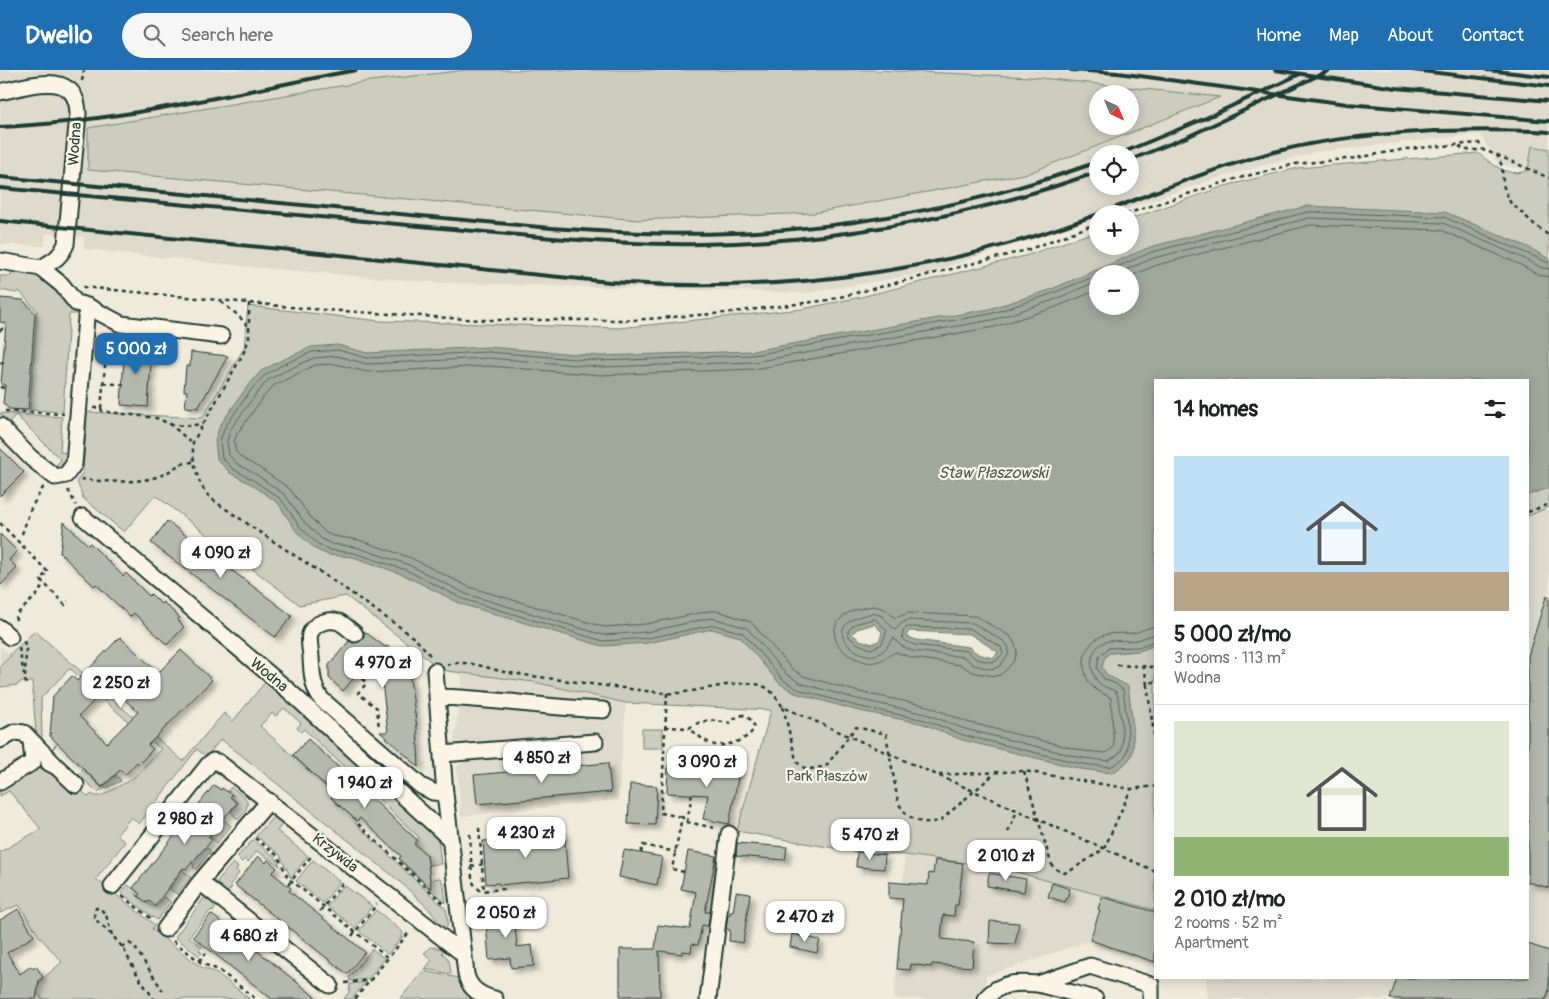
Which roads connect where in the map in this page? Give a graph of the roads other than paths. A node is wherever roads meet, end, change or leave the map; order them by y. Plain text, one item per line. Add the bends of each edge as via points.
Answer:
1 (0, 92) edge
2 (0, 262) edge
3 (41, 268) junction
4 (88, 306) junction
5 (221, 336) dead end
6 (0, 426) edge
7 (83, 517) road end
8 (355, 634) dead end
9 (435, 672) road end
10 (437, 697) junction
11 (603, 710) dead end
12 (0, 740) edge
13 (31, 740) junction
14 (595, 742) dead end
15 (442, 754) junction
16 (33, 762) junction
17 (57, 767) junction
18 (0, 782) edge
19 (76, 786) dead end
20 (445, 794) junction
21 (269, 801) junction
22 (724, 831) road end
23 (450, 839) junction
24 (200, 882) junction
25 (112, 886) road end
26 (162, 927) road end
27 (462, 953) junction
28 (1038, 984) junction
29 (330, 985) road end
30 (495, 999) edge
31 (708, 999) edge
32 (985, 999) edge
33 (1095, 999) edge
34 (1151, 999) edge

1 - 3 street, Wodna via 48,76 67,81 76,95 78,114 66,244 56,259
2 - 3 street
3 - 4 street via 62,285 76,303
4 - 5 street via 121,324
4 - 6 street via 74,464 58,475 31,458
7 - 23 street, Wodna via 288,690
8 - 20 street via 341,623 332,621 314,627 310,635 315,690 422,786
9 - 10 street
10 - 11 street
10 - 15 street
12 - 13 street via 20,731
13 - 16 street
13 - 17 street
14 - 15 street
15 - 20 street
16 - 17 street via 41,761
16 - 18 street
17 - 19 street
20 - 23 street
21 - 24 street
21 - 25 street, Krzywda via 223,764 213,761
21 - 27 street, Krzywda
22 - 31 street
23 - 27 street
24 - 26 street
24 - 29 street
27 - 30 street via 470,984 480,994
28 - 32 street via 996,988
28 - 33 street
28 - 34 street via 1090,966 1151,985

